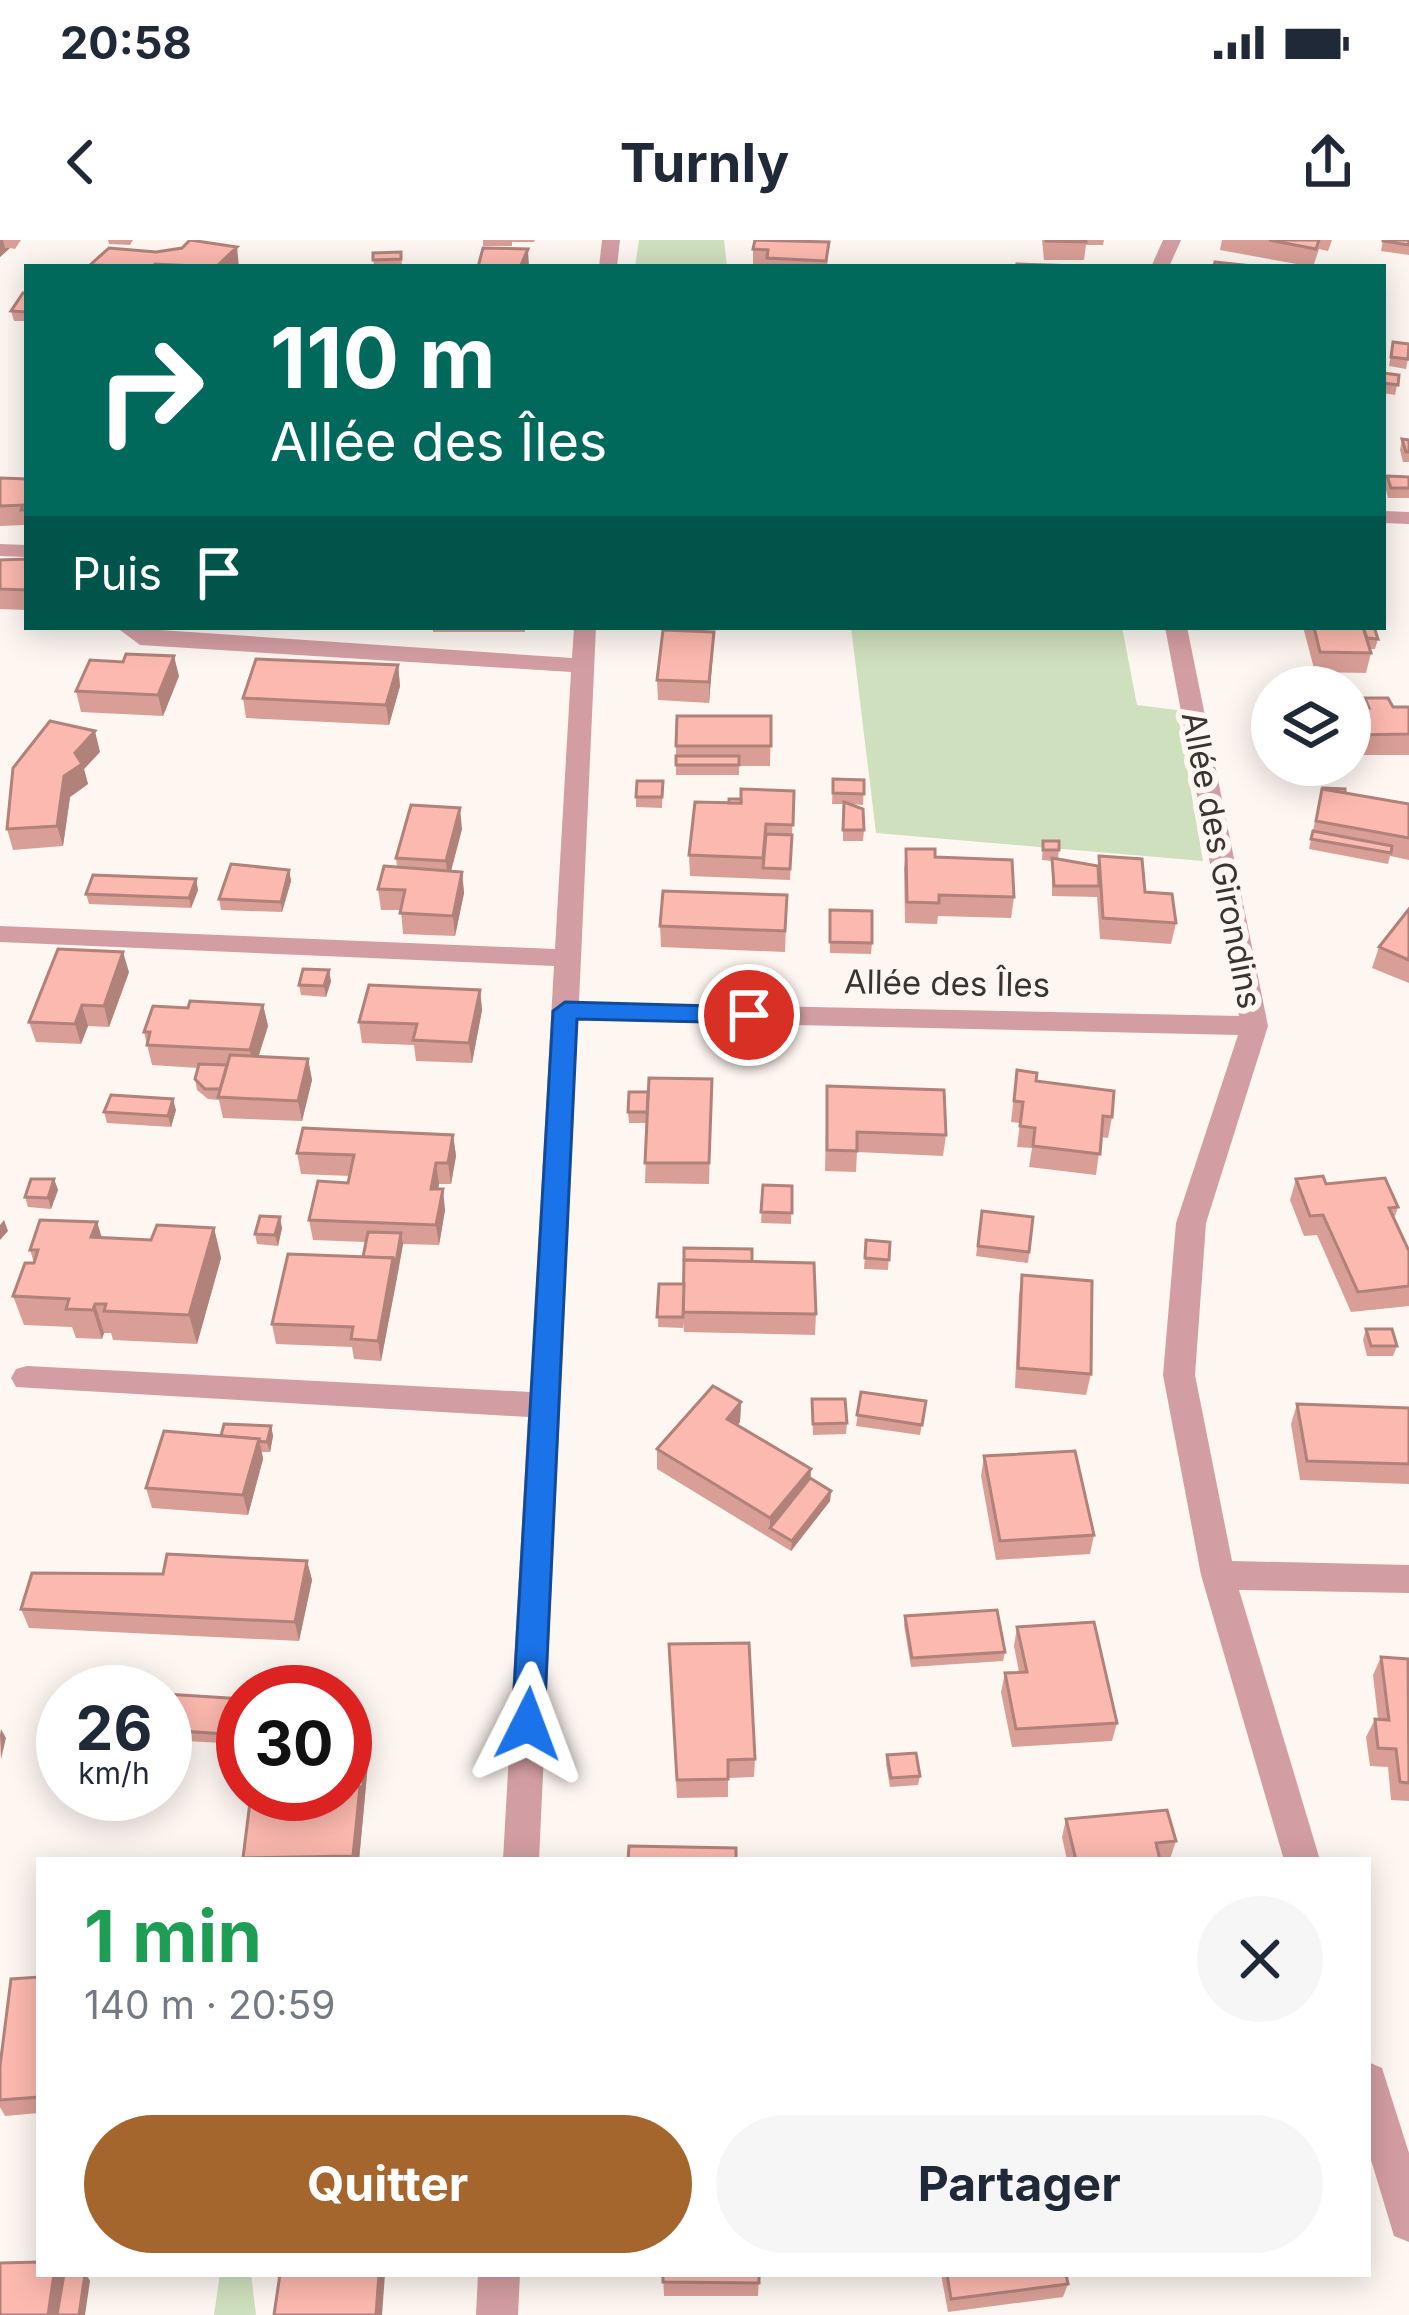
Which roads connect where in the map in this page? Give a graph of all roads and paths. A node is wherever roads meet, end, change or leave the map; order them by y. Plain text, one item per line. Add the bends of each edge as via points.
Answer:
1 (131, 630) edge
2 (585, 630) edge
3 (1177, 630) edge
4 (584, 665) junction
5 (0, 934) edge
6 (568, 958) junction
7 (565, 1011) junction
8 (1254, 1026) junction
9 (27, 1378) dead end
10 (545, 1405) junction
11 (1218, 1575) junction
12 (1409, 1579) edge
13 (521, 1857) edge
14 (1301, 1857) edge
15 (1371, 2092) edge
16 (1409, 2221) edge
17 (499, 2277) edge
18 (497, 2315) edge

1 - 4 street via 140,638
2 - 4 street
3 - 8 street, Allée des Girondins
4 - 6 street
5 - 6 street
6 - 7 street
7 - 8 street, Allée des Îles
7 - 10 street
8 - 11 street, Allée des Girondins via 1191,1223 1179,1376
9 - 10 street
10 - 13 street
11 - 12 street
11 - 14 street, Allée des Girondins
15 - 16 street
17 - 18 street

